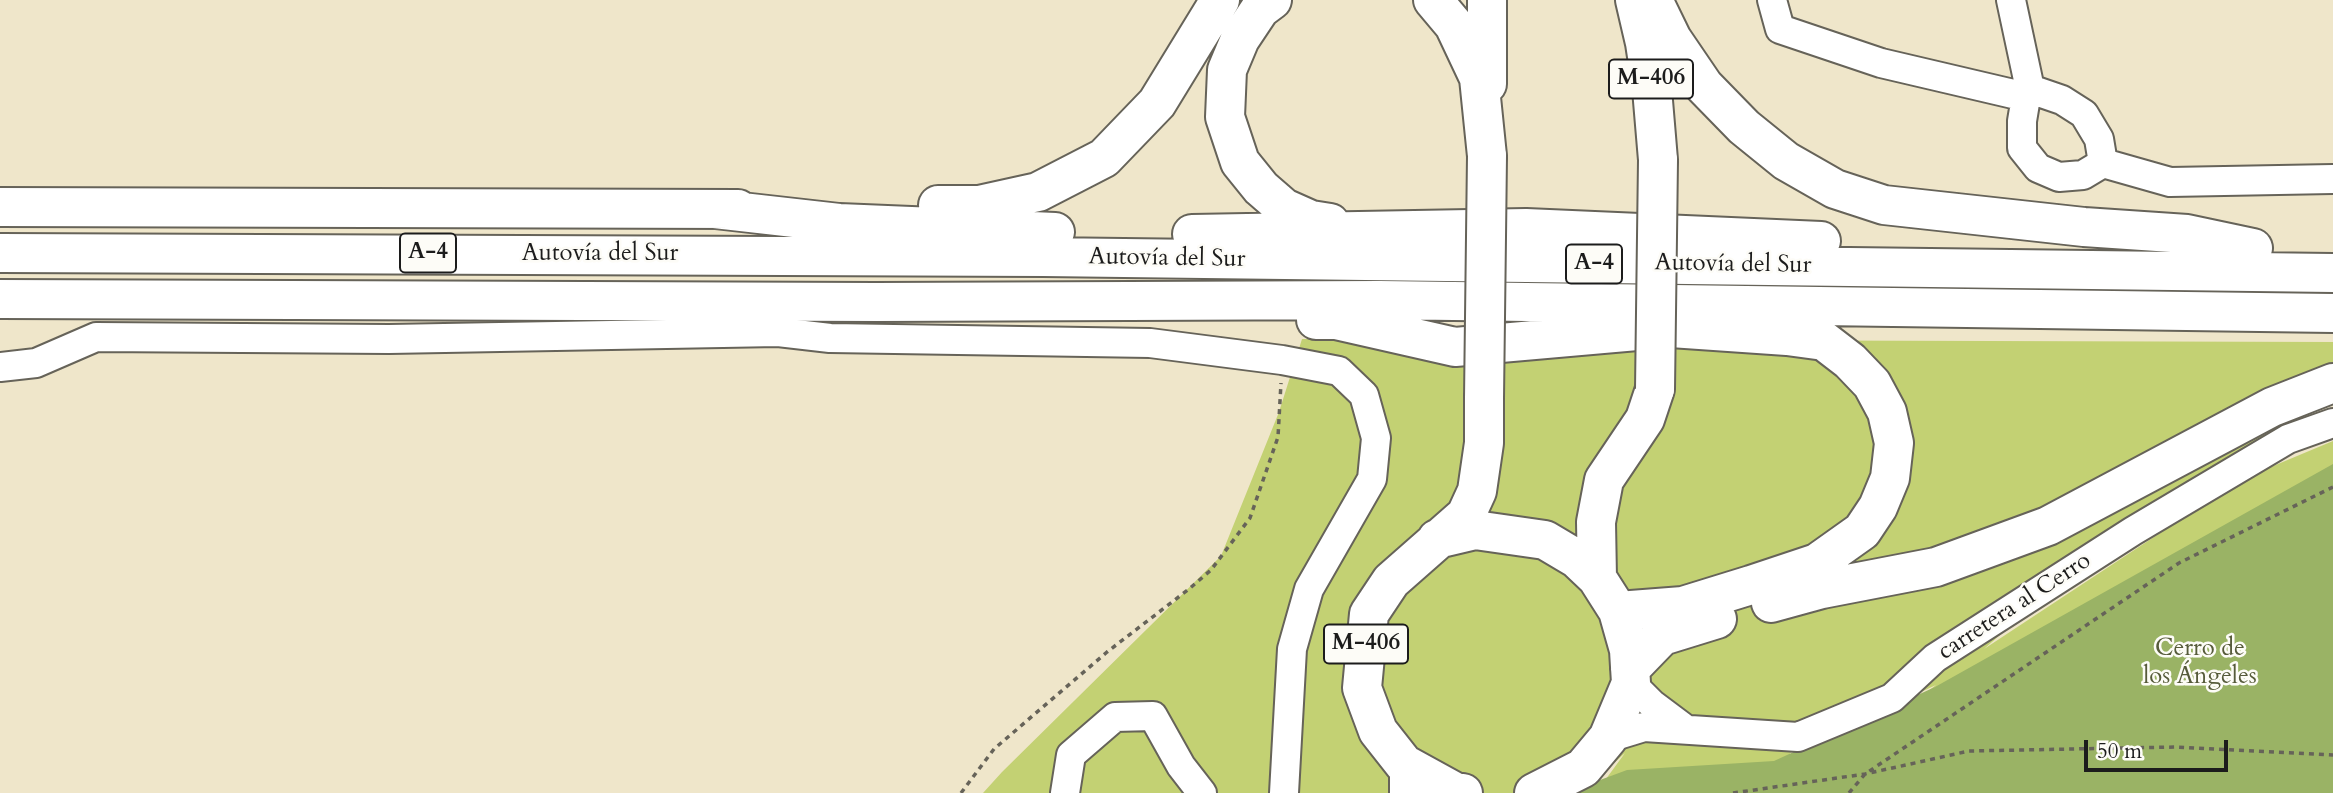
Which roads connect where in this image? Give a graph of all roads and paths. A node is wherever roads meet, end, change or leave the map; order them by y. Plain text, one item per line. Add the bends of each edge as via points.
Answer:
1 (1220, 0) edge
2 (1272, 0) edge
3 (1433, 0) edge
4 (1487, 0) edge
5 (1635, 0) edge
6 (1653, 0) edge
7 (1772, 0) edge
8 (2011, 0) edge
9 (2028, 93) junction
10 (1487, 156) junction
11 (2103, 163) junction
12 (2333, 179) edge
13 (0, 207) edge
14 (715, 209) junction
15 (1367, 229) junction
16 (2253, 248) junction
17 (2333, 248) edge
18 (0, 253) edge
19 (2333, 273) edge
20 (9, 300) edge
21 (877, 302) junction
22 (2333, 313) edge
23 (1282, 360) junction
24 (0, 367) edge
25 (2333, 383) edge
26 (2333, 423) edge
27 (2333, 487) edge
28 (1437, 540) junction
29 (1597, 578) junction
30 (1618, 611) junction
31 (1631, 676) junction
32 (1684, 728) junction
33 (1608, 738) junction
34 (2333, 755) edge
35 (1865, 774) junction
36 (1404, 779) edge
37 (961, 793) edge
38 (1065, 793) edge
39 (1202, 793) edge
40 (1284, 793) edge
41 (1455, 793) edge
42 (1463, 793) edge
43 (1534, 793) edge
44 (1732, 793) edge
45 (1849, 793) edge

1 - 14 highway via 1157,103 1104,158 1038,192 979,205
2 - 15 highway via 1260,9 1240,39 1227,70 1225,117 1240,162 1284,208 1311,220
3 - 10 highway via 1454,25 1479,78
4 - 10 highway, M-406
5 - 29 highway, M-406, bridge via 1645,43 1658,160 1655,389 1645,419 1604,480 1596,522
6 - 16 highway via 1672,39 1704,86 1786,161 1835,189 1884,205 2188,234
7 - 9 street via 1780,29 1881,64
8 - 9 street
9 - 11 street via 2062,100 2084,114 2099,139
9 - 11 street via 2022,148 2038,168 2059,177 2083,175
10 - 28 highway, M-406, bridge via 1484,443 1477,491 1466,515
11 - 12 street via 2170,182
13 - 14 highway, A-4
14 - 15 highway via 839,223 1069,233
15 - 16 highway via 1526,228 1810,240
16 - 17 highway
18 - 19 highway, Autovía del Sur / A-4 via 1030,257
20 - 21 highway, Autovía del Sur / A-4
21 - 22 highway, Autovía del Sur / A-4 via 1380,300
21 - 30 highway via 1006,314 1336,320 1455,347 1645,330 1787,335 1825,341 1850,361 1872,384 1894,443 1890,478 1862,531 1817,563 1751,585 1683,606
23 - 24 street via 1150,343 830,338 778,332 389,339 96,337 36,363
23 - 37 path via 1278,437 1250,518 1211,570 994,749
23 - 40 street via 1339,371 1364,395 1376,438 1372,479 1309,589 1292,649
25 - 31 highway via 2272,407 2048,526 1936,567 1822,589 1662,636
26 - 32 street, carretera al Cerro via 2288,439 2133,531 1935,658 1892,698 1798,737
27 - 35 path via 2179,563
28 - 29 highway, M-406 via 1475,530 1545,540 1577,559
28 - 36 highway, M-406 via 1391,581 1370,614 1362,688 1377,731
29 - 30 highway, M-406
30 - 31 highway, M-406
31 - 32 street via 1651,704
31 - 33 highway
32 - 33 street, carretera al Cerro via 1644,727
33 - 43 highway via 1583,768
34 - 35 path via 2176,747 1969,751
35 - 44 path
35 - 45 path
36 - 41 highway, M-406
38 - 39 street via 1071,755 1097,732 1115,717 1153,716
41 - 42 highway, M-406

